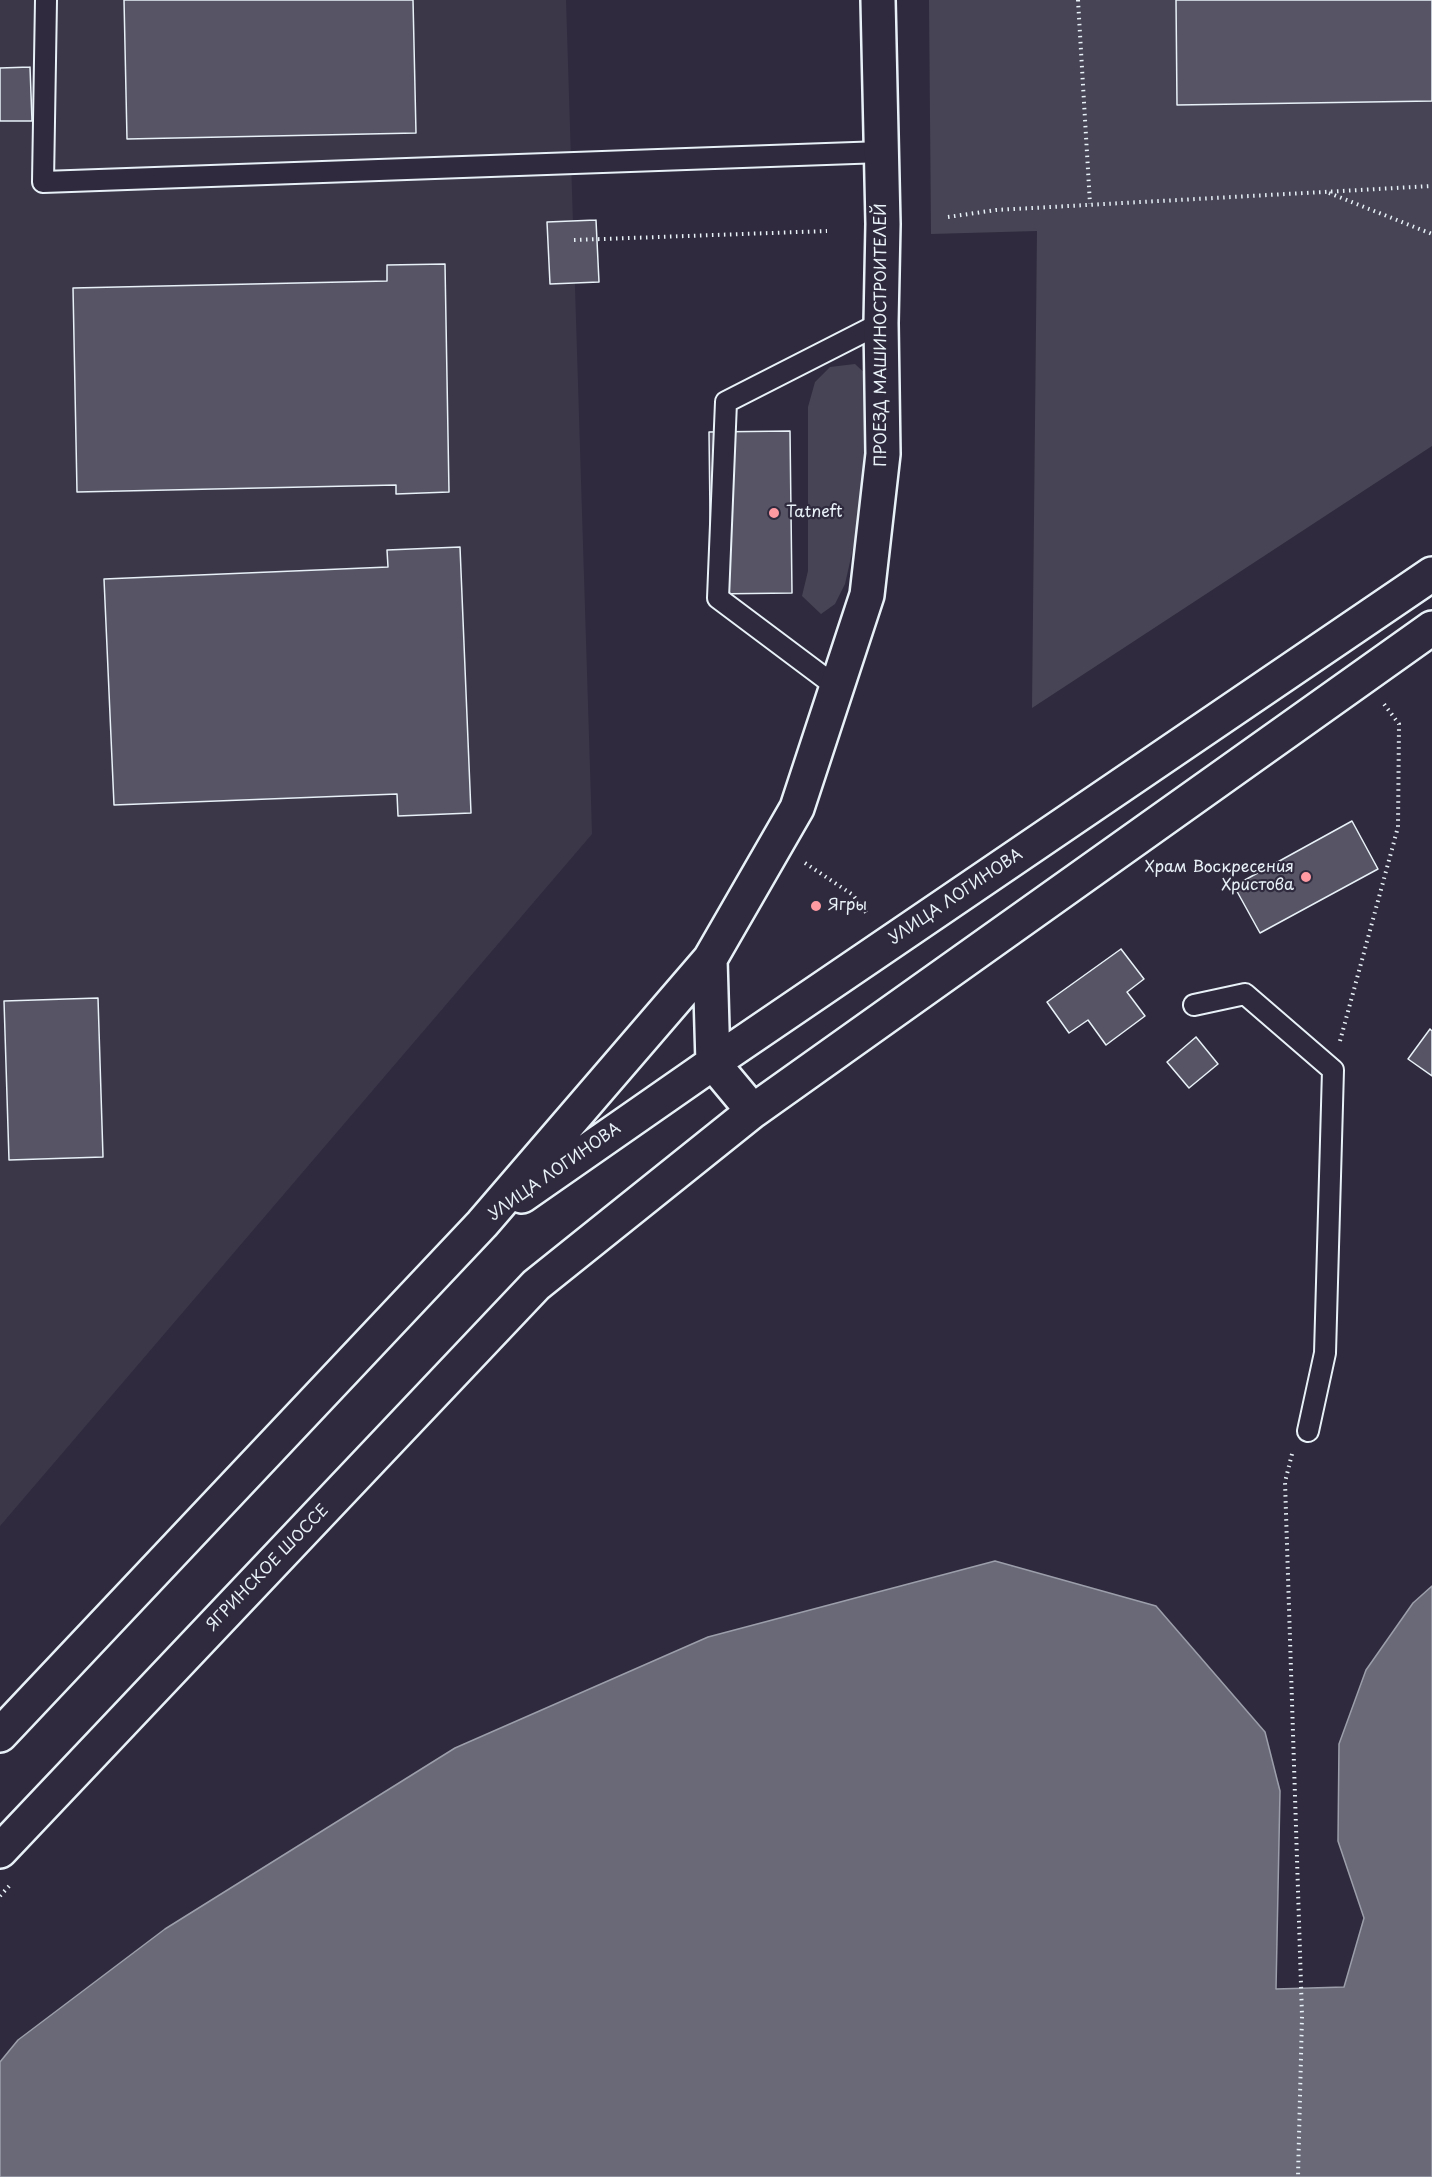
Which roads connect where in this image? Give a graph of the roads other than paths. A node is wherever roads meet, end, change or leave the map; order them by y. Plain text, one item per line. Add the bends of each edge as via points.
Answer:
1 (46, 0) edge
2 (878, 0) edge
3 (882, 152) junction
4 (881, 323) junction
5 (1432, 574) edge
6 (1432, 628) edge
7 (838, 688) junction
8 (710, 959) junction
9 (1194, 1005) dead end
10 (713, 1063) junction
11 (753, 1111) junction
12 (482, 1224) junction
13 (1302, 1437) road end
14 (0, 1735) edge
15 (0, 1851) edge

1 - 3 lane via 43,182
2 - 3 main road, ПРОЕЗД МАШИНОСТРОИТЕЛЕЙ
3 - 4 main road, ПРОЕЗД МАШИНОСТРОИТЕЛЕЙ
4 - 7 main road, ПРОЕЗД МАШИНОСТРОИТЕЛЕЙ via 884,454 867,595
4 - 7 lane via 726,402 718,598
5 - 10 main road, УЛИЦА ЛОГИНОВА
6 - 11 main road
7 - 8 main road, ПРОЕЗД МАШИНОСТРОИТЕЛЕЙ via 797,808
8 - 10 main road
8 - 12 main road, ПРОЕЗД МАШИНОСТРОИТЕЛЕЙ
9 - 13 lane via 1245,994 1333,1070 1325,1353
10 - 11 main road
10 - 12 main road, УЛИЦА ЛОГИНОВА
11 - 15 main road, ЯГРИНСКОЕ ШОССЕ via 537,1285
12 - 14 main road

